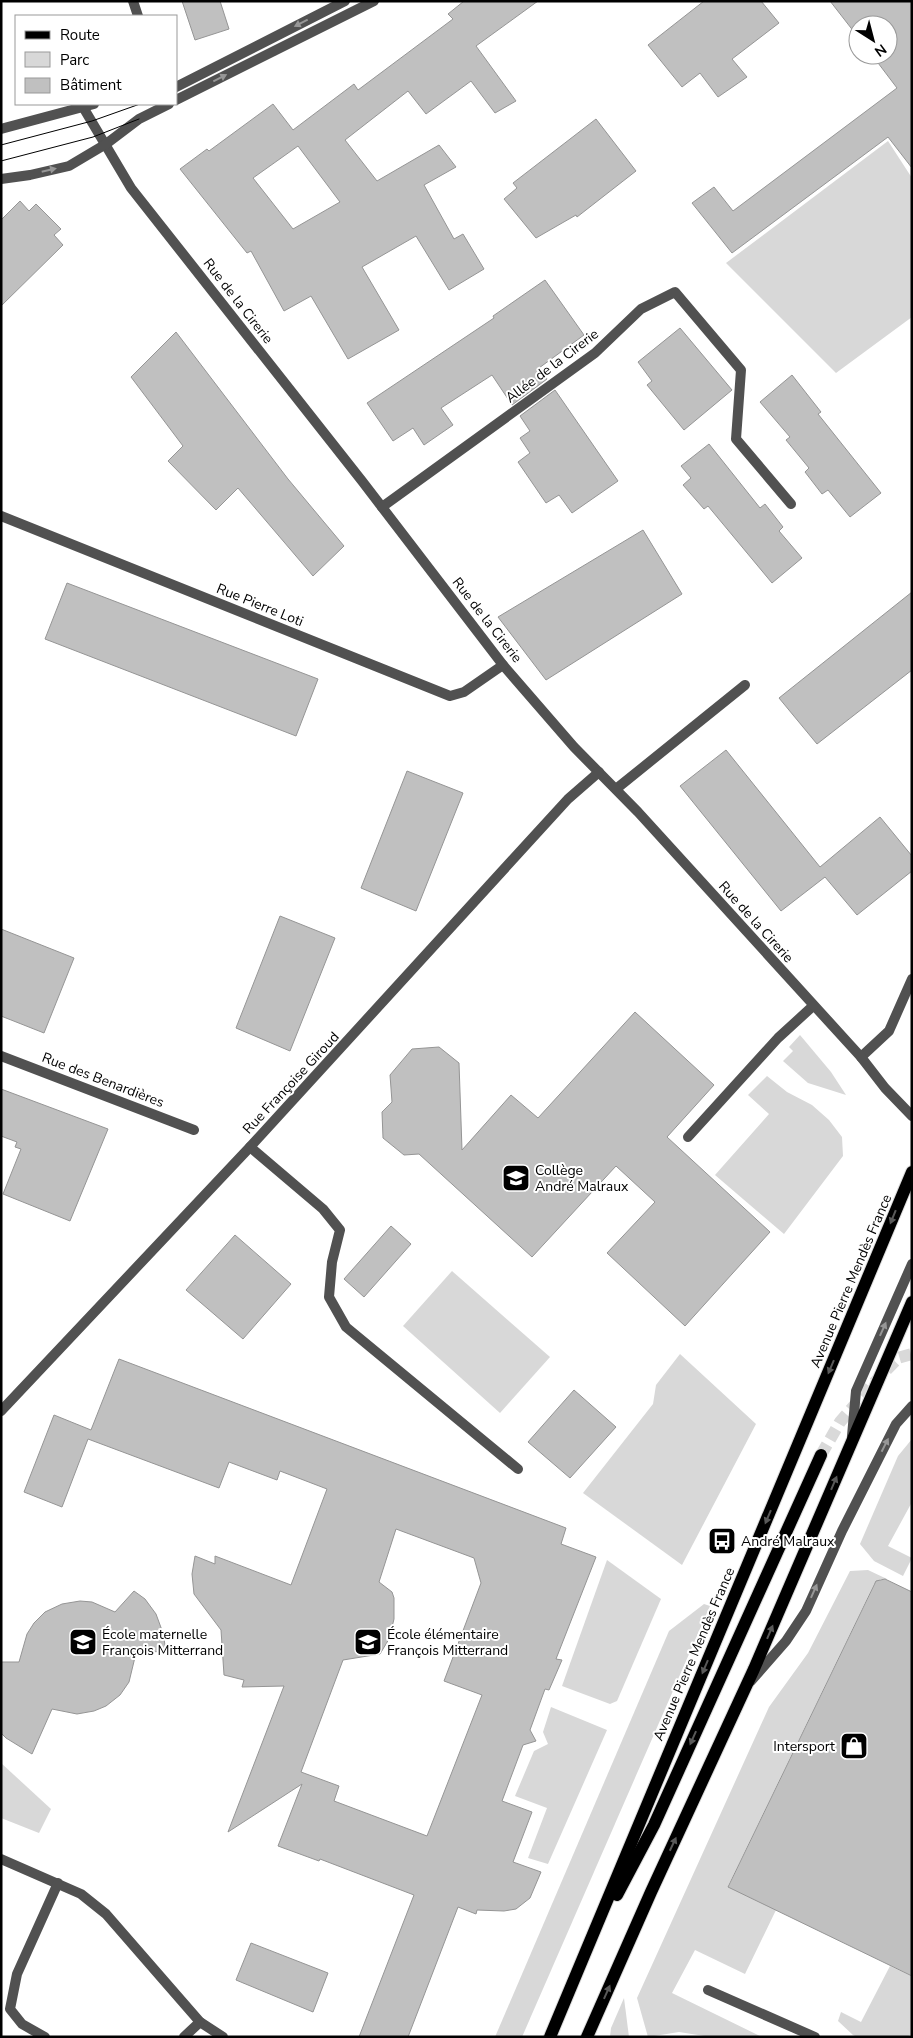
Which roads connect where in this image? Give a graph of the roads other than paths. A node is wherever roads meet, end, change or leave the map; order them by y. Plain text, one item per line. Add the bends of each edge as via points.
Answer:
1 (133, 1) edge
2 (345, 1) edge
3 (374, 1) edge
4 (138, 15) edge
5 (178, 85) edge
6 (178, 98) edge
7 (90, 105) edge
8 (167, 105) edge
9 (83, 107) junction
10 (1, 129) edge
11 (106, 144) junction
12 (1, 179) edge
13 (791, 504) dead end
14 (382, 507) junction
15 (1, 516) edge
16 (503, 665) junction
17 (745, 685) dead end
18 (599, 772) junction
19 (616, 789) junction
20 (912, 979) edge
21 (813, 1006) junction
22 (1, 1056) edge
23 (861, 1057) junction
24 (912, 1116) edge
25 (194, 1130) dead end
26 (688, 1137) dead end
27 (250, 1147) junction
28 (912, 1172) edge
29 (906, 1197) edge
30 (912, 1264) edge
31 (912, 1302) edge
32 (912, 1406) edge
33 (1, 1411) edge
34 (852, 1442) junction
35 (821, 1454) tunnel mouth
36 (518, 1469) dead end
37 (746, 1687) junction
38 (1, 1859) edge
39 (58, 1883) junction
40 (580, 1966) junction
41 (708, 1990) dead end
42 (200, 2022) junction
43 (45, 2037) edge
44 (184, 2037) edge
45 (223, 2037) edge
46 (550, 2037) edge
47 (587, 2037) edge
48 (815, 2037) edge

1 - 4 street
2 -> 5 street
6 -> 3 street
7 - 9 street
8 - 11 street via 139,119
9 - 10 street
9 - 11 street, Rue de la Cirerie
12 -> 11 street via 69,166
11 - 14 street, Rue de la Cirerie via 131,188
13 - 14 street, Allée de la Cirerie via 736,438 741,370 675,292 641,309 595,353
14 - 16 street, Rue de la Cirerie
15 - 16 street, Rue Pierre Loti via 450,696 464,692
16 - 18 street, Rue de la Cirerie
17 - 19 street
18 - 19 street, Rue de la Cirerie
18 - 27 street, Rue Françoise Giroud via 568,799
19 - 21 street, Rue de la Cirerie
20 - 23 street via 889,1031
21 - 23 street, Rue de la Cirerie
21 - 26 street via 778,1038
22 - 25 street, Rue des Benardières
23 - 24 street, Rue de la Cirerie
27 - 33 street, Rue Françoise Giroud
27 - 36 street via 322,1209 340,1230 332,1262 329,1297 346,1327
28 - 29 main road, Avenue Pierre Mendès France
29 -> 40 main road, Avenue Pierre Mendès France
34 -> 30 street via 856,1391
31 - 34 main road
37 -> 32 street via 786,1641 806,1611 896,1424
37 -> 34 main road
35 -> 40 main road via 654,1825
47 -> 37 main road
38 - 39 street
39 - 42 street via 81,1894 106,1914
39 - 43 street via 17,1974 10,2009 22,2024
40 - 46 main road, Avenue Pierre Mendès France
41 - 48 street
42 - 44 street
42 - 45 street

